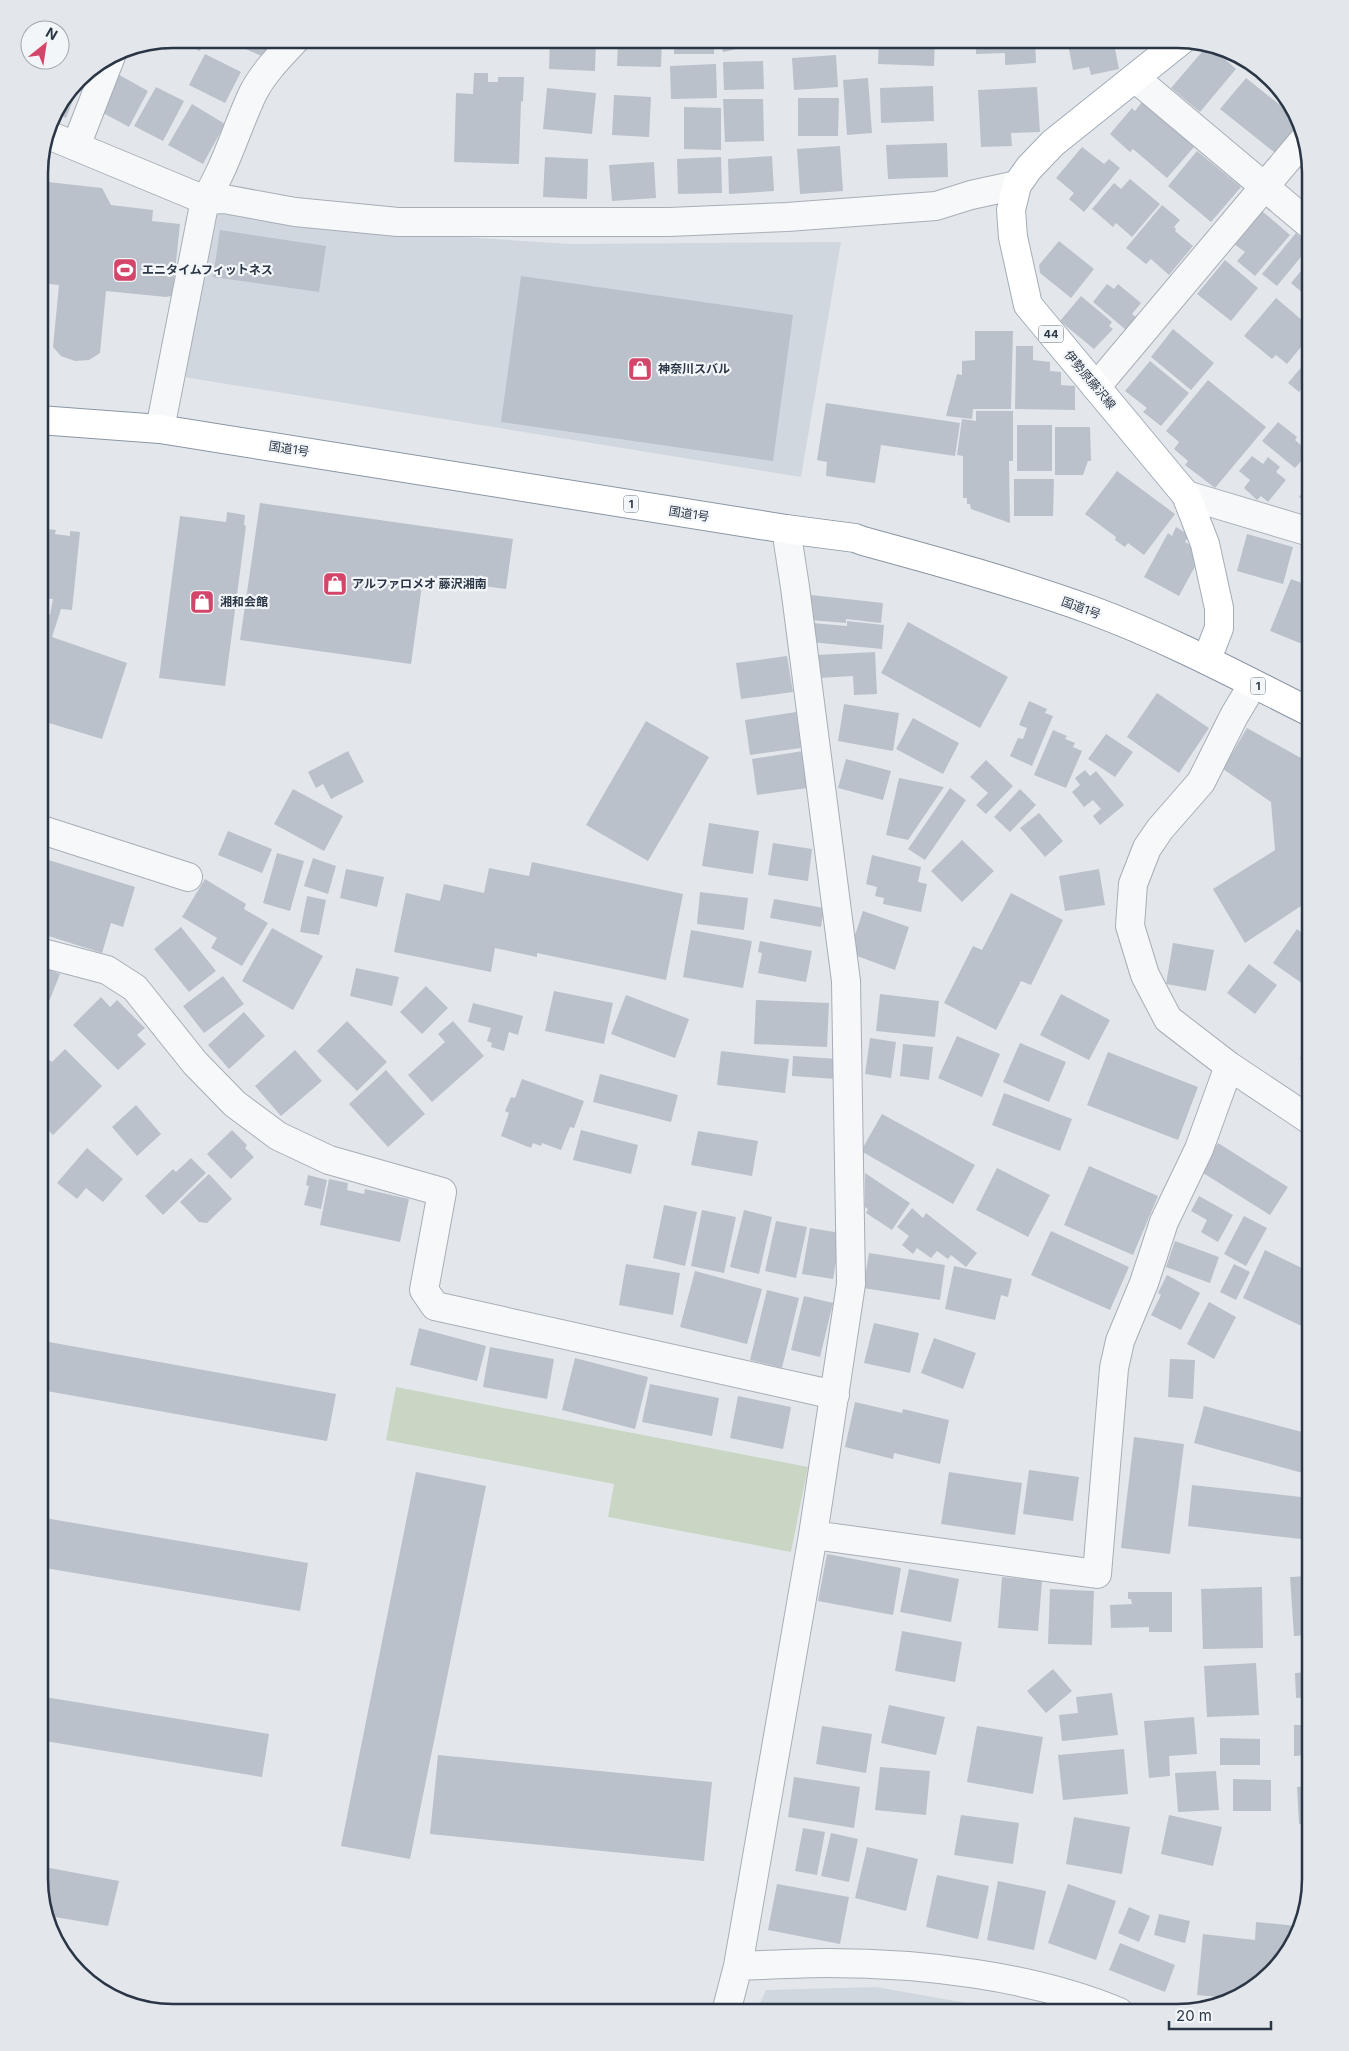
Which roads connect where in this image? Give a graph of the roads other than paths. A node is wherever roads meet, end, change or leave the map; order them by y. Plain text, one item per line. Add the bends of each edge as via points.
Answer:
1 (288, 48) edge
2 (1172, 48) edge
3 (107, 66) edge
4 (1135, 78) junction
5 (53, 137) edge
6 (76, 146) junction
7 (1298, 147) edge
8 (1017, 185) junction
9 (1265, 187) junction
10 (205, 200) junction
11 (1302, 218) edge
12 (1096, 387) junction
13 (48, 421) edge
14 (160, 429) junction
15 (1186, 495) junction
16 (786, 529) junction
17 (1302, 530) edge
18 (1207, 659) junction
19 (1252, 684) junction
20 (1302, 708) edge
21 (48, 832) edge
22 (188, 877) dead end
23 (48, 954) edge
24 (1229, 1066) junction
25 (1302, 1115) edge
26 (834, 1395) junction
27 (813, 1535) junction
28 (738, 1966) junction
29 (728, 2004) edge
30 (1098, 2004) edge

1 - 10 street via 254,92 216,182
2 - 4 main road, 伊勢原藤沢線 / 44
3 - 6 street
4 - 8 main road, 伊勢原藤沢線 / 44 via 1053,143
4 - 9 street
5 - 6 street
6 - 10 street
7 - 9 street
8 - 10 street via 936,206 669,222 398,222 295,212 224,199
8 - 12 main road, 伊勢原藤沢線 / 44 via 1010,210 1028,305
9 - 11 street
9 - 12 street
10 - 14 street
12 - 15 main road, 伊勢原藤沢線 / 44
13 - 14 main road, 国道1号 / 1
14 - 16 main road, 国道1号 / 1
15 - 17 street
15 - 18 main road, 伊勢原藤沢線 / 44 via 1205,544 1219,608 1219,628
16 - 18 main road, 国道1号 / 1 via 855,538 969,569 1092,611
16 - 26 street via 846,981 852,1284
18 - 19 main road, 国道1号 / 1
19 - 20 main road, 国道1号 / 1
19 - 24 street via 1202,782 1147,848 1133,884 1130,926 1145,975 1168,1019
21 - 22 street
23 - 26 street via 107,970 135,988 195,1063 235,1104 278,1136 329,1160 442,1192 424,1290 435,1306
24 - 25 street
24 - 27 street via 1200,1149 1164,1222 1120,1340 1114,1368 1097,1574
26 - 27 street
27 - 28 street
28 - 29 street
28 - 30 street via 871,1964 975,1974 1036,1986

